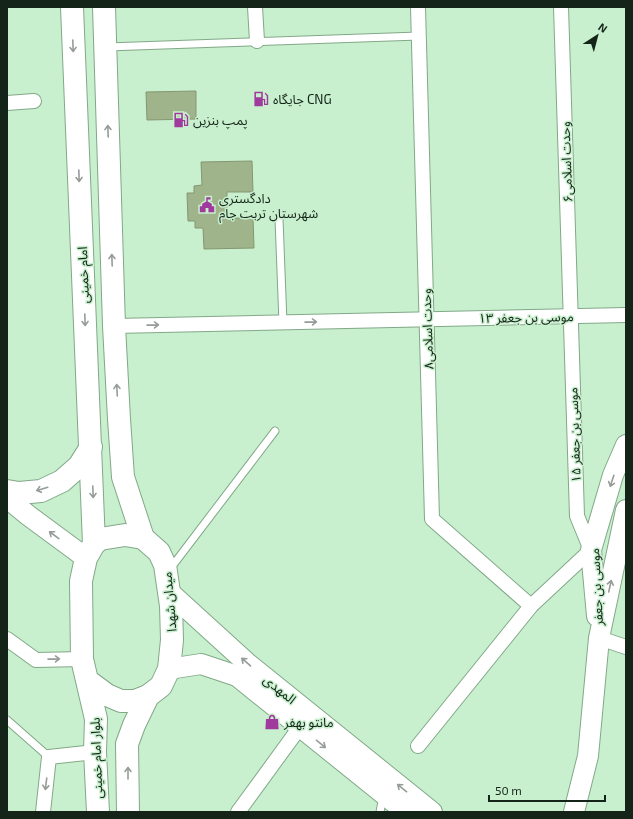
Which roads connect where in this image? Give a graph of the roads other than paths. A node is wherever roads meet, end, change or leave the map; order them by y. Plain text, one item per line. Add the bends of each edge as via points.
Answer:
1 (72, 7) edge
2 (104, 7) edge
3 (255, 7) edge
4 (418, 7) edge
5 (561, 7) edge
6 (419, 36) junction
7 (257, 41) junction
8 (106, 47) junction
9 (34, 101) dead end
10 (7, 103) edge
11 (279, 219) dead end
12 (626, 315) edge
13 (571, 316) junction
14 (427, 320) junction
15 (283, 323) junction
16 (114, 326) junction
17 (119, 419) junction
18 (89, 421) junction
19 (275, 431) dead end
20 (626, 444) edge
21 (90, 447) junction
22 (7, 491) edge
23 (7, 498) edge
24 (626, 510) edge
25 (143, 538) junction
26 (591, 550) junction
27 (90, 551) junction
28 (168, 583) junction
29 (531, 606) junction
30 (599, 638) junction
31 (7, 639) edge
32 (626, 647) edge
33 (82, 659) junction
34 (169, 669) junction
35 (88, 681) junction
36 (148, 696) junction
37 (7, 720) edge
38 (300, 727) junction
39 (418, 746) dead end
40 (95, 752) junction
41 (49, 757) junction
42 (382, 803) edge
43 (98, 811) edge
44 (43, 812) edge
45 (128, 812) edge
46 (238, 812) edge
47 (406, 812) edge
48 (432, 812) edge
49 (574, 812) edge

1 -> 18 main road, امام خمینی
2 - 8 main road
3 - 7 street
4 - 6 street, وحدت اسلامی۸
5 - 13 street, وحدت اسلامی۶
6 - 7 lane
6 - 14 street, وحدت اسلامی۸
7 - 8 lane
16 -> 8 main road
9 - 10 street
11 - 15 lane
12 - 13 street, موسی بن جعفر ۱۳
13 - 14 street, موسی بن جعفر ۱۳
13 - 26 street, موسی بن جعفر ۱۵ via 577,516
15 -> 14 street, موسی بن جعفر ۱۳
14 - 29 street, وحدت اسلامی۸ via 432,519
16 -> 15 street, موسی بن جعفر ۱۳
17 -> 16 main road
17 - 18 main road via 111,432 102,433 95,430
17 - 25 main road via 123,477
18 - 21 main road, امام خمینی
19 - 28 lane
20 -> 26 main road, موسی بن جعفر via 613,475
21 -> 22 main road via 79,466 62,481 41,491
21 -> 27 main road, امام خمینی
27 -> 23 main road via 29,516
30 -> 24 main road, موسی بن جعفر
25 - 27 main road via 125,535 100,539
25 - 28 main road, میدان شهدا via 159,552 165,565
26 - 29 street
26 - 30 main road, موسی بن جعفر
27 - 33 main road via 81,581
28 - 34 main road, میدان شهدا via 172,640
48 -> 28 main road, المهدی via 248,663
29 - 39 street
30 - 32 street
30 - 49 main road, موسی بن جعفر via 588,756
31 -> 33 street via 36,660
33 - 35 main road
34 - 36 main road, میدان شهدا via 161,686
34 - 38 main road, المهدی via 200,664 237,676
35 - 36 main road, میدان شهدا via 121,702 136,701
35 - 40 main road, بلوار امام خمینی via 96,719
45 -> 36 main road via 127,744
37 - 41 lane
38 -> 42 main road, المهدی
38 - 46 street
40 - 41 street
40 - 43 main road, بلوار امام خمینی
41 -> 44 street
42 - 47 main road, المهدی
43 - 45 main road via 105,798 115,796

